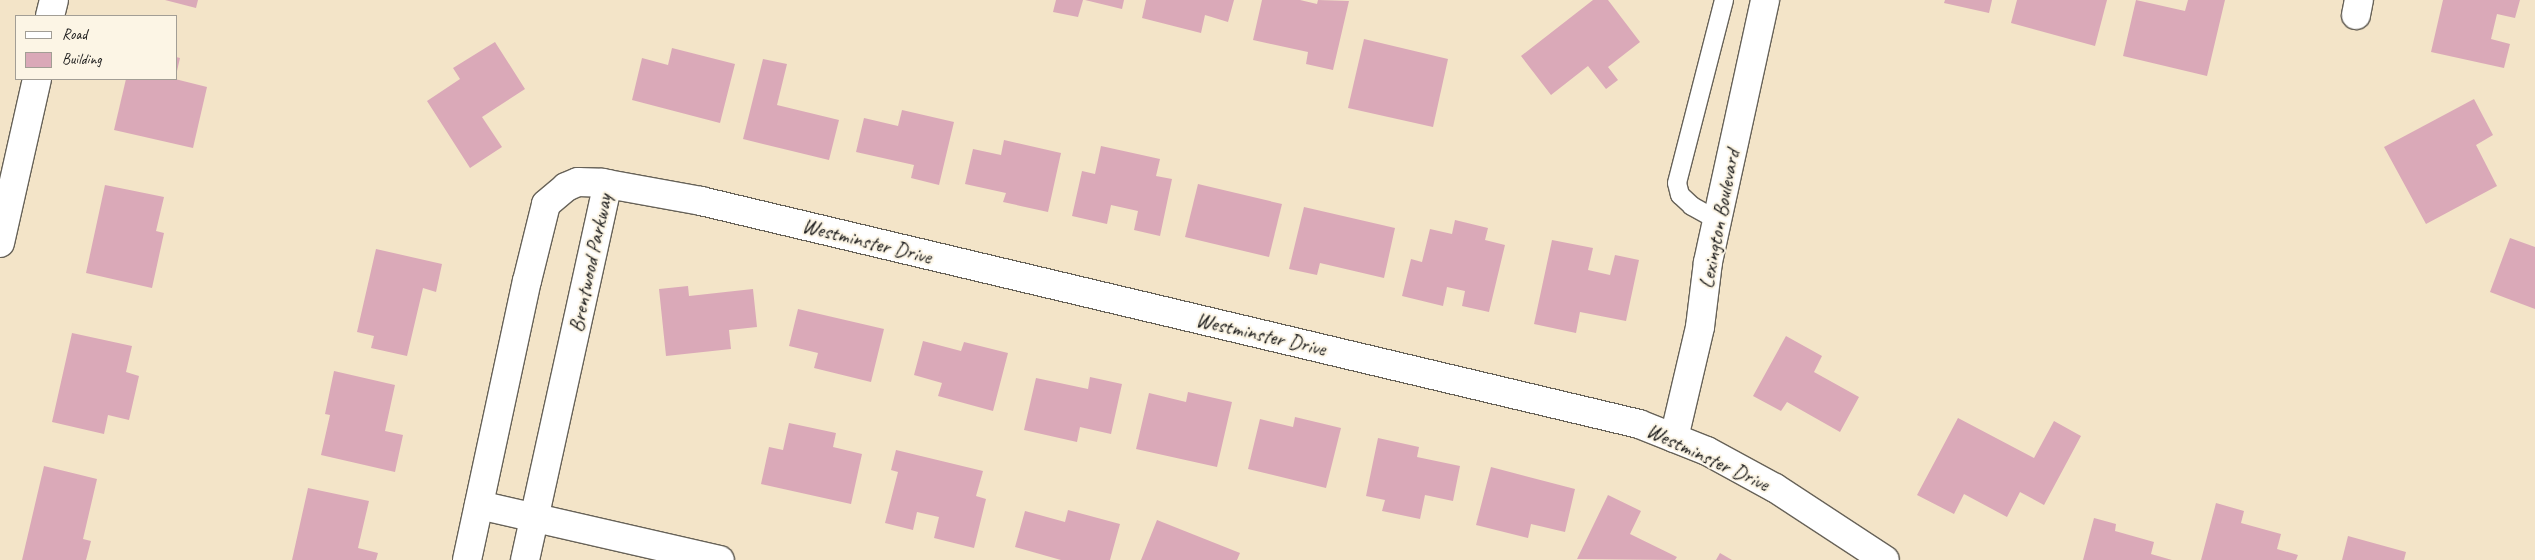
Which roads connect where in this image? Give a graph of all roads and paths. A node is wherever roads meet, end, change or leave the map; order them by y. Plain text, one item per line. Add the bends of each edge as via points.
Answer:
1 (54, 0) edge
2 (1724, 0) edge
3 (1765, 0) edge
4 (50, 15) edge
5 (36, 80) edge
6 (608, 184) junction
7 (1717, 220) junction
8 (0, 243) edge
9 (1674, 438) junction
10 (479, 506) junction
11 (534, 518) junction
12 (467, 560) edge
13 (525, 560) edge
14 (720, 560) edge
15 (1885, 560) edge

1 - 4 street
2 - 7 lane via 1677,183 1680,195
3 - 7 street, Lexington Boulevard
5 - 8 street
6 - 9 street, Westminster Drive via 710,203 1593,412 1639,424
6 - 10 street, Brentwood Parkway via 578,182 566,187 546,204
6 - 11 street, Brentwood Parkway
7 - 9 street, Lexington Boulevard via 1700,327
9 - 15 street, Westminster Drive via 1707,451 1774,488
10 - 11 street
10 - 12 street, Brentwood Parkway
11 - 13 street, Brentwood Parkway
11 - 14 street

